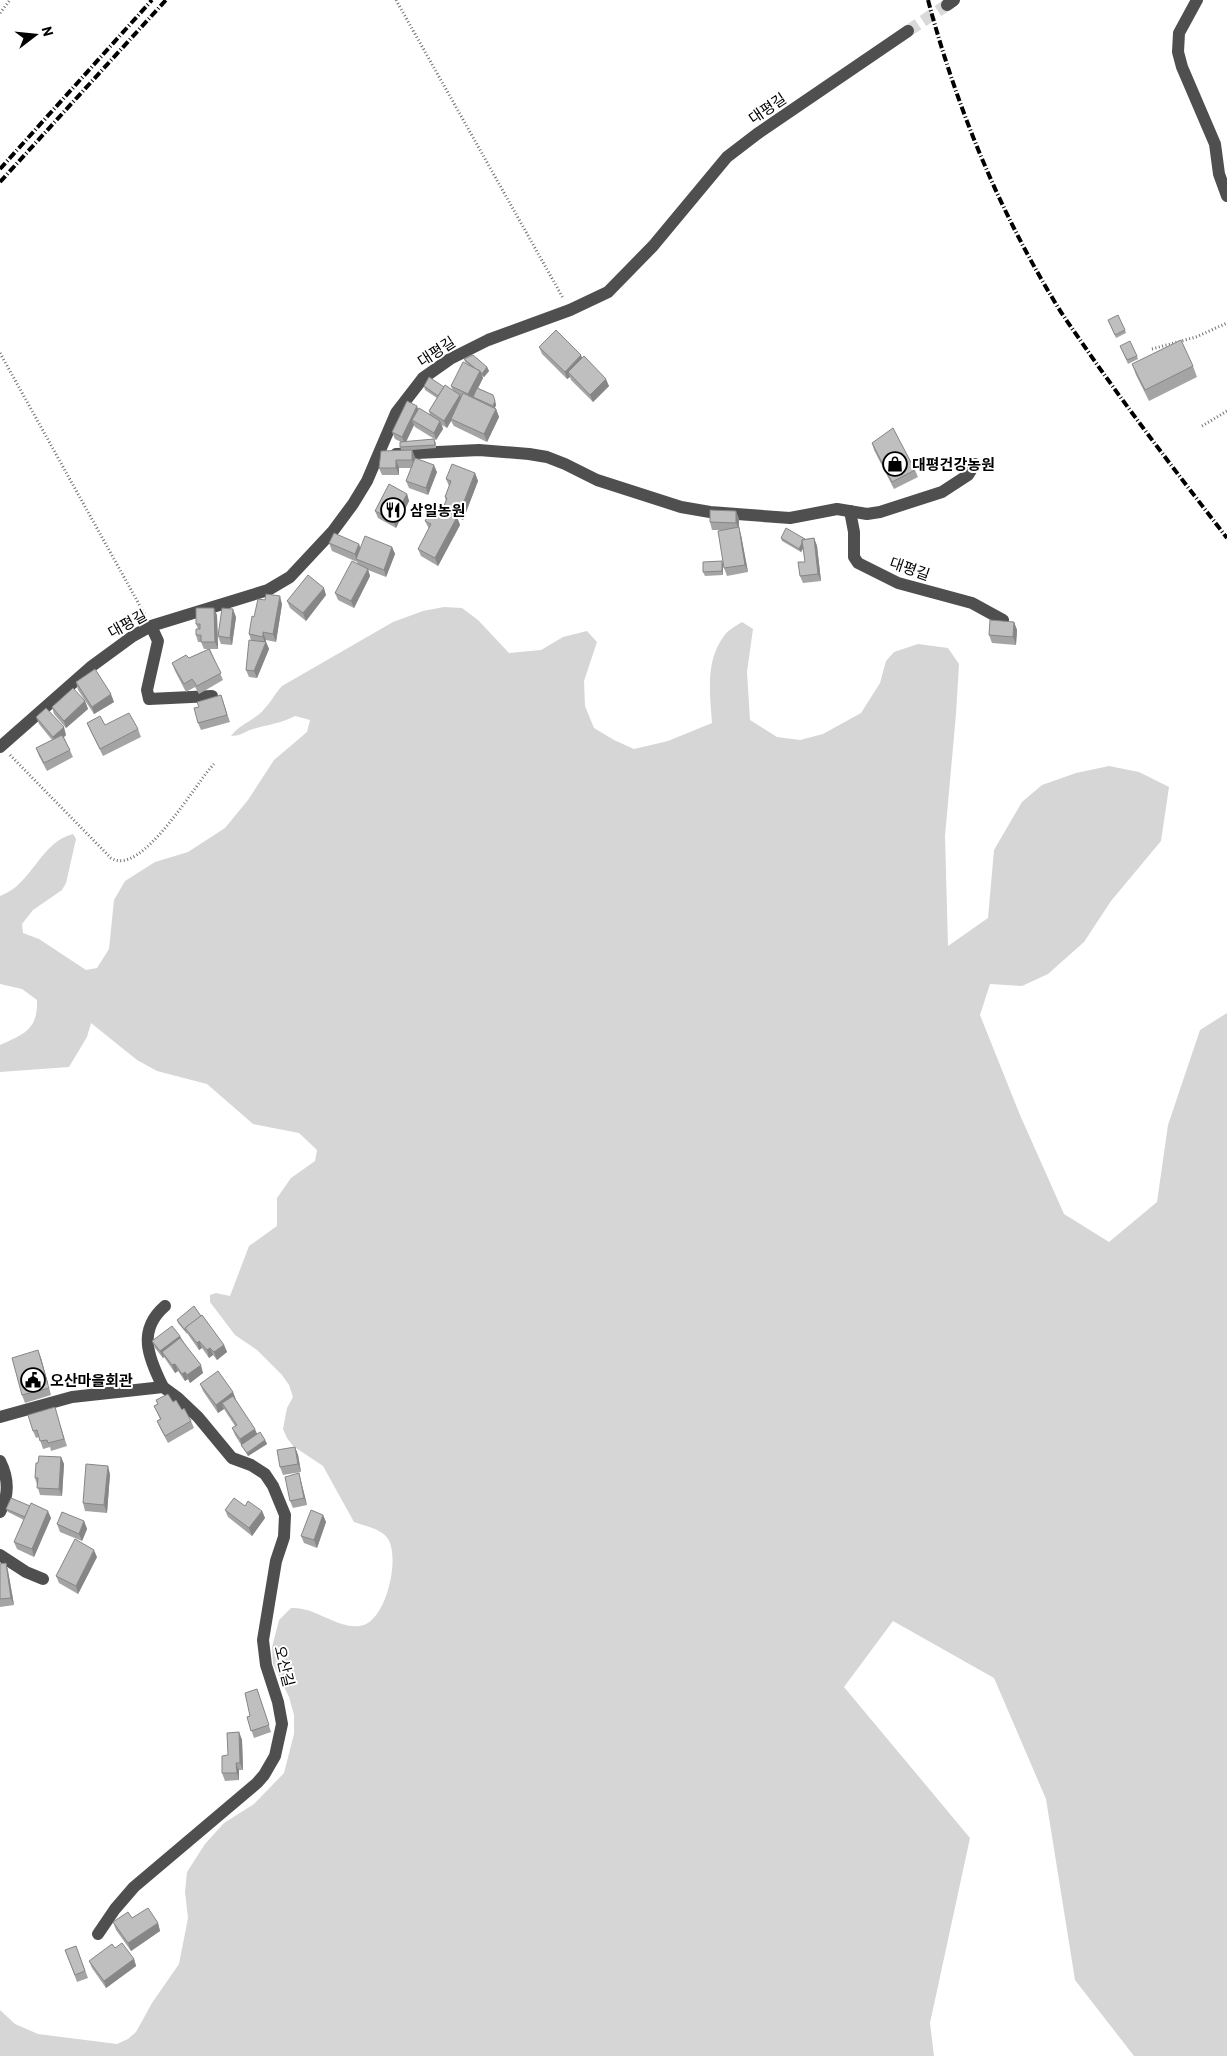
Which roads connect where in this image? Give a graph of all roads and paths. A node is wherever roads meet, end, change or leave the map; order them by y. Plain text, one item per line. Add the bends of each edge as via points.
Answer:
1 (10, 0) edge
2 (396, 0) edge
3 (1197, 0) edge
4 (0, 12) edge
5 (908, 32) tunnel mouth
6 (1227, 196) edge
7 (570, 310) junction
8 (1227, 323) edge
9 (1152, 349) dead end
10 (0, 353) edge
11 (1227, 411) edge
12 (1202, 426) dead end
13 (378, 454) junction
14 (975, 464) dead end
15 (850, 511) junction
16 (1004, 620) edge
17 (151, 626) junction
18 (212, 696) edge
19 (1, 746) edge
20 (214, 764) dead end
21 (165, 1306) dead end
22 (163, 1387) junction
23 (0, 1418) edge
24 (0, 1462) edge
25 (0, 1512) edge
26 (0, 1555) edge
27 (42, 1579) dead end
28 (98, 1934) dead end

1 - 4 path
2 - 7 path
3 - 6 lane via 1181,28 1178,52 1215,144 1219,174
5 - 7 lane, 대평길 via 733,152 618,283 601,296
7 - 13 lane, 대평길 via 488,340 434,368 404,401 389,425
8 - 9 path via 1196,337
10 - 17 path
11 - 12 path
13 - 15 lane via 479,450 514,452 547,457 597,480 681,507 790,518 837,509
13 - 17 lane, 대평길 via 367,481 332,531 301,567 284,581 268,590
14 - 15 lane via 958,483 926,498 880,512
15 - 16 lane, 대평길 via 854,557 858,563 898,583 972,603
17 - 18 lane via 158,641 147,690 149,699
17 - 19 lane, 대평길 via 92,666
19 - 20 path via 111,858 120,861 138,854 166,827
21 - 22 lane via 152,1318 147,1333
22 - 23 lane via 72,1397
22 - 28 lane, 오산길 via 198,1417 232,1458 265,1474 283,1509 286,1522 284,1537 276,1561 263,1640 266,1665 282,1724 275,1756 264,1775 134,1887
24 - 25 lane via 7,1483 7,1495
26 - 27 lane

